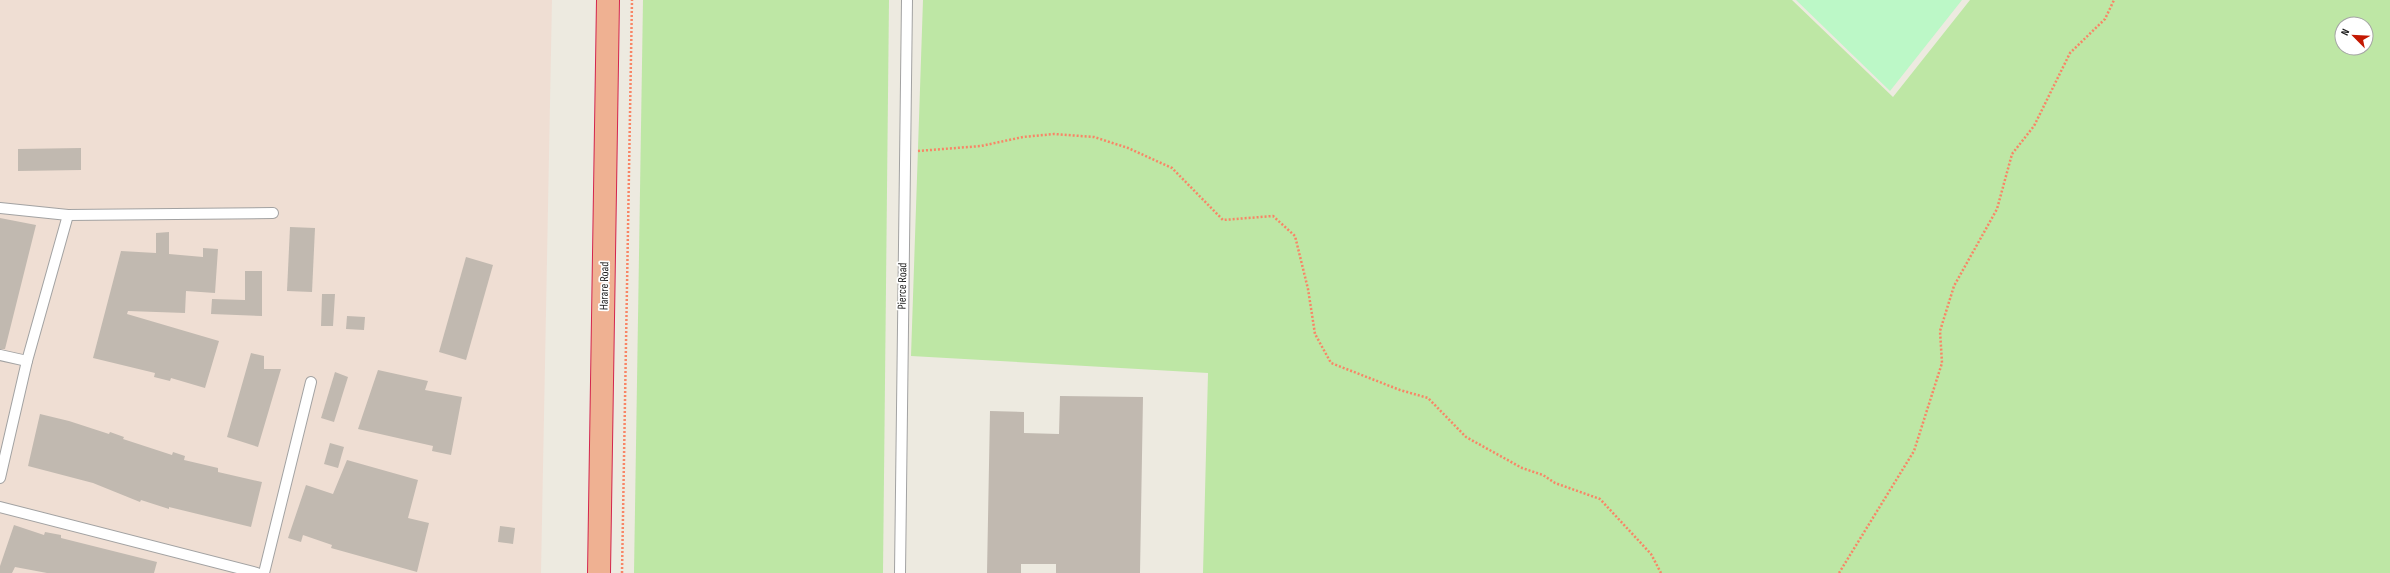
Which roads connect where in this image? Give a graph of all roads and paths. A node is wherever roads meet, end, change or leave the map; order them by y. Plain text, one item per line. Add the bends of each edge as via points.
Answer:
1 (608, 0) edge
2 (632, 0) edge
3 (907, 0) edge
4 (2114, 0) edge
5 (904, 152) junction
6 (0, 208) edge
7 (273, 213) dead end
8 (68, 215) junction
9 (0, 355) edge
10 (27, 361) junction
11 (311, 382) dead end
12 (0, 478) edge
13 (0, 508) edge
14 (257, 573) edge
15 (264, 573) edge
16 (599, 573) edge
17 (622, 573) edge
18 (900, 573) edge
19 (1661, 573) edge
20 (1839, 573) edge

1 - 16 highway, Harare Road
2 - 17 path
3 - 5 lane, Pierce Road
4 - 20 path via 2105,19 2070,53 2034,126 2012,154 1997,209 1954,286 1940,331 1942,363 1914,451
5 - 18 lane, Pierce Road
5 - 19 path via 981,146 1023,137 1054,134 1094,137 1128,148 1172,168 1223,220 1273,216 1295,236 1308,289 1315,334 1331,363 1428,398 1466,437 1522,468 1600,499 1651,554
6 - 8 lane
7 - 8 lane
8 - 10 lane
9 - 10 lane
10 - 12 lane
11 - 15 lane
13 - 14 lane

